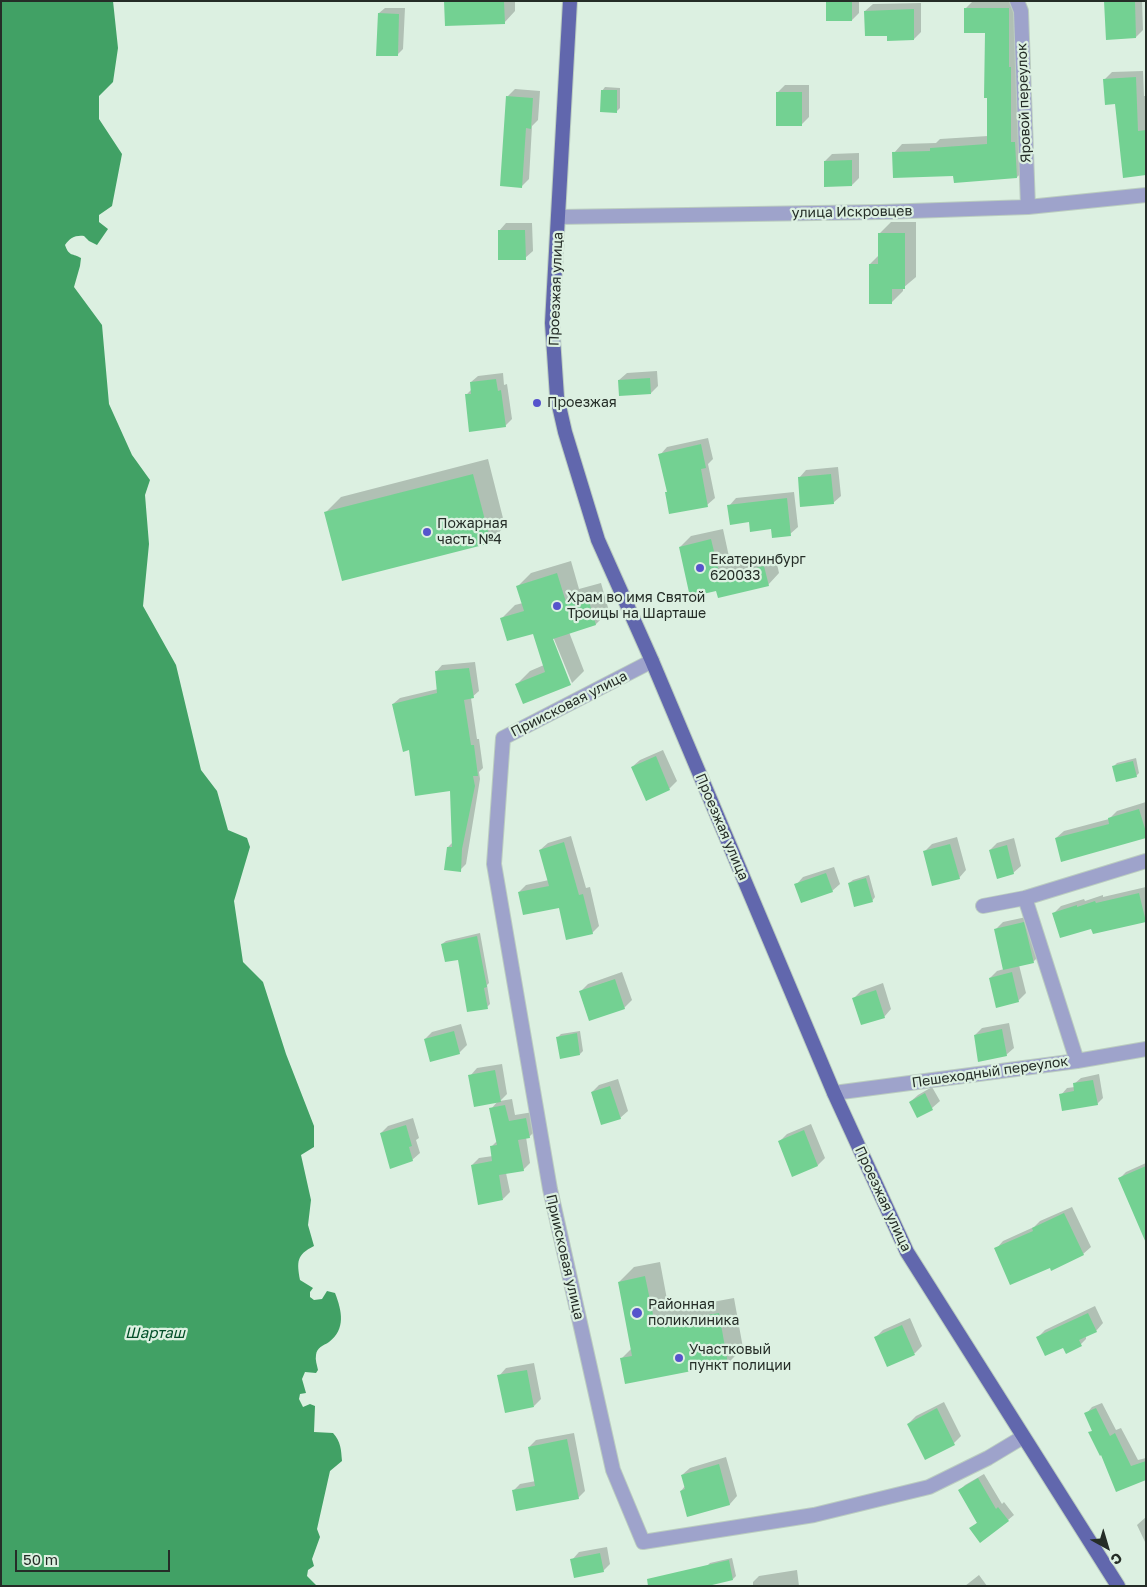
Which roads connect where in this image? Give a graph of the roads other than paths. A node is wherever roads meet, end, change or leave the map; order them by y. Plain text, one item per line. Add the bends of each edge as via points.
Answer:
1 (570, 1) edge
2 (1017, 1) edge
3 (1146, 195) edge
4 (1028, 207) junction
5 (558, 217) junction
6 (652, 661) junction
7 (1146, 861) edge
8 (1025, 898) junction
9 (983, 906) dead end
10 (1146, 1049) edge
11 (1077, 1061) junction
12 (834, 1093) junction
13 (1023, 1437) junction
14 (1118, 1586) edge

1 - 5 main road, Проезжая улица
2 - 4 street, Яровой переулок via 1022,11
3 - 4 street, улица Искровцев
4 - 5 street, улица Искровцев
5 - 6 main road, Проезжая улица via 552,324 557,397 598,540
6 - 12 main road, Проезжая улица
6 - 13 street, Приисковая улица via 503,738 494,864 550,1189 613,1470 643,1542 814,1515 928,1487
7 - 8 street
8 - 9 street
8 - 11 street
10 - 11 street, Пешеходный переулок
11 - 12 street, Пешеходный переулок
12 - 13 main road, Проезжая улица via 907,1252
13 - 14 main road, Проезжая улица

